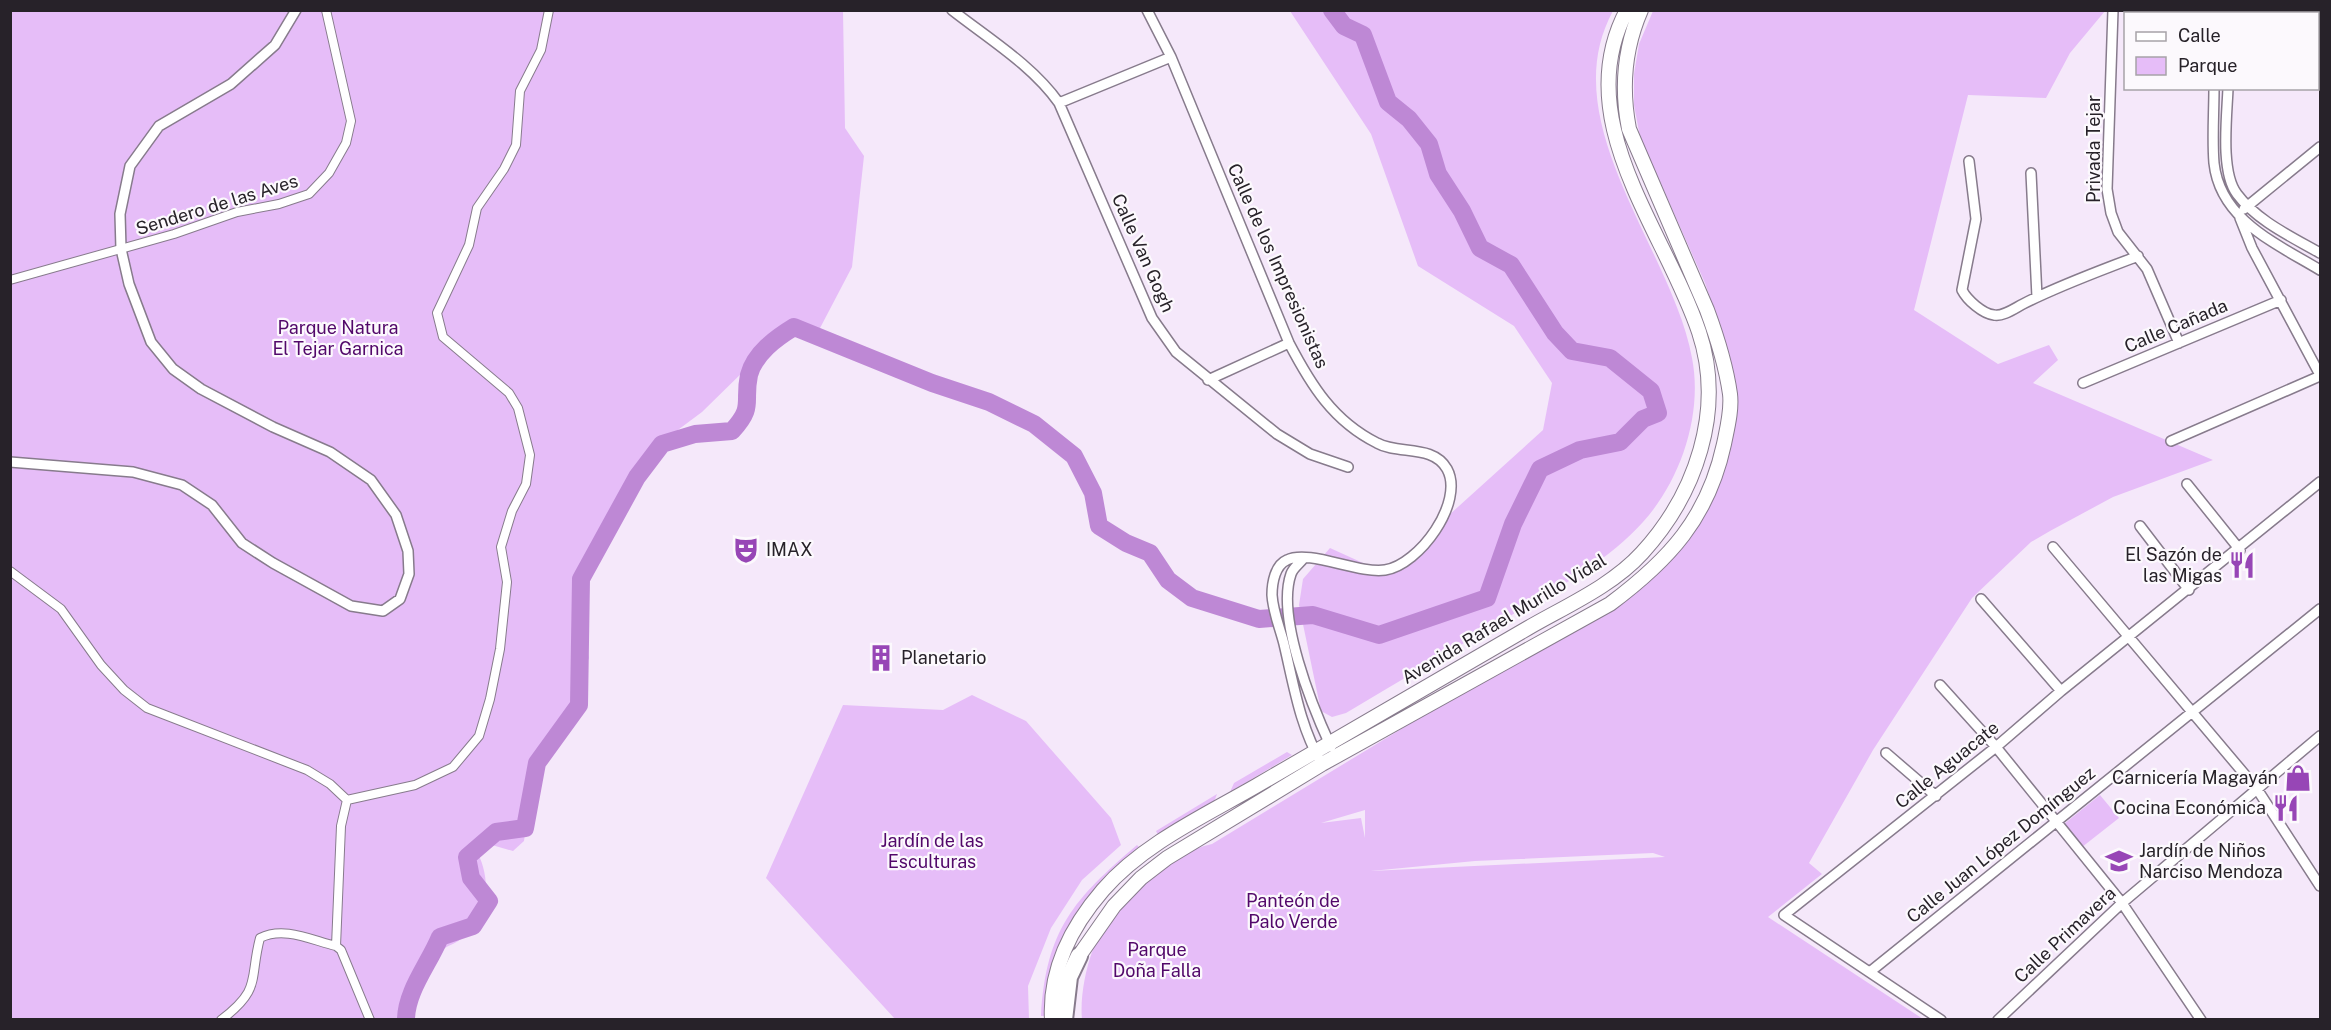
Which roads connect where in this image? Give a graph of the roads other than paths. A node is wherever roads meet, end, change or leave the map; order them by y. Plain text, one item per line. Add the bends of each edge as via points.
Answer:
1 (296, 10) edge
2 (326, 10) edge
3 (549, 10) edge
4 (952, 10) edge
5 (1147, 10) edge
6 (1627, 10) edge
7 (1641, 10) edge
8 (2114, 10) edge
9 (1171, 57) junction
10 (2214, 90) edge
11 (2228, 90) edge
12 (1059, 103) junction
13 (2320, 147) edge
14 (1969, 161) dead end
15 (2031, 174) dead end
16 (2248, 205) junction
17 (2239, 216) junction
18 (121, 249) junction
19 (2320, 253) edge
20 (2138, 256) junction
21 (2320, 270) edge
22 (10, 280) edge
23 (2037, 297) junction
24 (2282, 300) junction
25 (1289, 343) junction
26 (2178, 343) junction
27 (2320, 375) edge
28 (1208, 380) junction
29 (2083, 383) dead end
30 (2171, 441) dead end
31 (10, 462) edge
32 (1348, 467) dead end
33 (2320, 482) edge
34 (2187, 484) dead end
35 (2140, 526) dead end
36 (2053, 547) dead end
37 (2240, 550) junction
38 (1303, 559) junction
39 (10, 571) edge
40 (2189, 590) junction
41 (1981, 599) dead end
42 (2320, 609) edge
43 (2128, 637) junction
44 (1940, 685) dead end
45 (2061, 691) junction
46 (1310, 700) junction
47 (1298, 704) junction
48 (2192, 712) junction
49 (2320, 736) edge
50 (1329, 743) junction
51 (1996, 747) junction
52 (1315, 752) junction
53 (1886, 753) dead end
54 (1335, 757) junction
55 (1322, 764) junction
56 (2257, 789) junction
57 (1936, 796) junction
58 (348, 800) junction
59 (2058, 822) junction
60 (2320, 886) edge
61 (2122, 903) junction
62 (336, 946) junction
63 (1079, 956) junction
64 (1871, 971) junction
65 (222, 1020) edge
66 (370, 1020) edge
67 (1052, 1020) edge
68 (1064, 1020) edge
69 (1074, 1020) edge
70 (1941, 1020) edge
71 (1998, 1020) edge
72 (2201, 1020) edge

1 - 18 street via 275,45 231,84 159,126 130,166 120,214
2 - 18 street, Sendero de las Aves via 351,121 346,143 330,173 309,194
3 - 58 street via 541,50 520,91 516,145 477,208 469,245 437,313 443,337 508,393 518,408 530,455 526,484 512,511 501,547 507,582 490,699 479,736 453,767 415,785
4 - 12 street, Calle Van Gogh via 1025,66
5 - 9 street, Calle de los Impresionistas
6 - 50 main road, Avenida Rafael Murillo Vidal via 1612,51 1609,107 1622,159 1699,333 1710,394 1697,463 1668,521 1640,556 1596,590
7 - 54 main road, Avenida Rafael Murillo Vidal via 1628,51 1624,103 1637,151 1717,337 1730,396 1719,468 1703,504 1680,540 1650,574 1610,604
8 - 20 street, Privada Tejar via 2107,189 2110,213 2118,232
9 - 12 street
9 - 25 street, Calle de los Impresionistas
10 - 17 street via 2214,162 2218,183 2228,205
11 - 16 street via 2227,161 2236,193
12 - 28 street, Calle Van Gogh via 1152,318 1176,352
13 - 16 street
14 - 23 street via 1976,219 1962,290 1966,297 1996,316
15 - 23 street
16 - 17 street
16 - 19 street via 2273,226
17 - 21 street via 2263,236
17 - 24 street via 2252,248
18 - 22 street, Sendero de las Aves
18 - 31 street via 129,284 151,342 173,369 242,411 330,452 371,480 396,515 408,551 409,574 400,599 383,611 351,606 242,543 212,505 182,485 133,472
20 - 23 street
20 - 26 street, Privada Tejar
24 - 26 street, Calle Cañada
24 - 27 street
25 - 28 street
25 - 38 street, Calle de los Impresionistas via 1312,386 1337,417 1379,445 1432,455 1446,468 1452,487 1441,522 1406,562 1387,570 1365,570 1321,559
26 - 29 street, Calle Cañada
27 - 30 street
28 - 32 street, Calle Van Gogh via 1277,434 1310,454
33 - 37 street, Calle Aguacate
34 - 37 street
35 - 40 street
36 - 43 street
37 - 40 street, Calle Aguacate
38 - 46 street via 1292,572 1287,606
38 - 47 street via 1288,559 1278,567 1272,594
39 - 58 street via 61,609 100,665 147,708 307,770
40 - 43 street, Calle Aguacate
41 - 45 street
42 - 48 street, Calle Juan López Domínguez
43 - 45 street, Calle Aguacate
43 - 48 street
44 - 51 street
45 - 51 street, Calle Aguacate
46 - 47 street
46 - 50 street
47 - 52 street
48 - 56 street
48 - 59 street, Calle Juan López Domínguez
49 - 56 street, Calle Primavera
50 - 52 main road, Avenida Rafael Murillo Vidal
50 - 54 street
51 - 57 street, Calle Aguacate
51 - 59 street
52 - 55 street
52 - 67 main road, Avenida Rafael Murillo Vidal via 1160,843 1105,888 1077,922 1060,956 1051,1002
53 - 57 street
54 - 55 main road, Avenida Rafael Murillo Vidal
55 - 63 main road, Avenida Rafael Murillo Vidal via 1155,867 1114,906
56 - 60 street
56 - 61 street, Calle Primavera
57 - 64 street, Calle Aguacate via 1784,915
58 - 62 street via 341,826
59 - 61 street
59 - 64 street, Calle Juan López Domínguez
61 - 71 street, Calle Primavera
61 - 72 street
62 - 65 street via 284,932 271,932 260,938 251,989
62 - 66 street via 342,950
63 - 68 highway via 1069,977
63 - 69 highway
64 - 70 street

